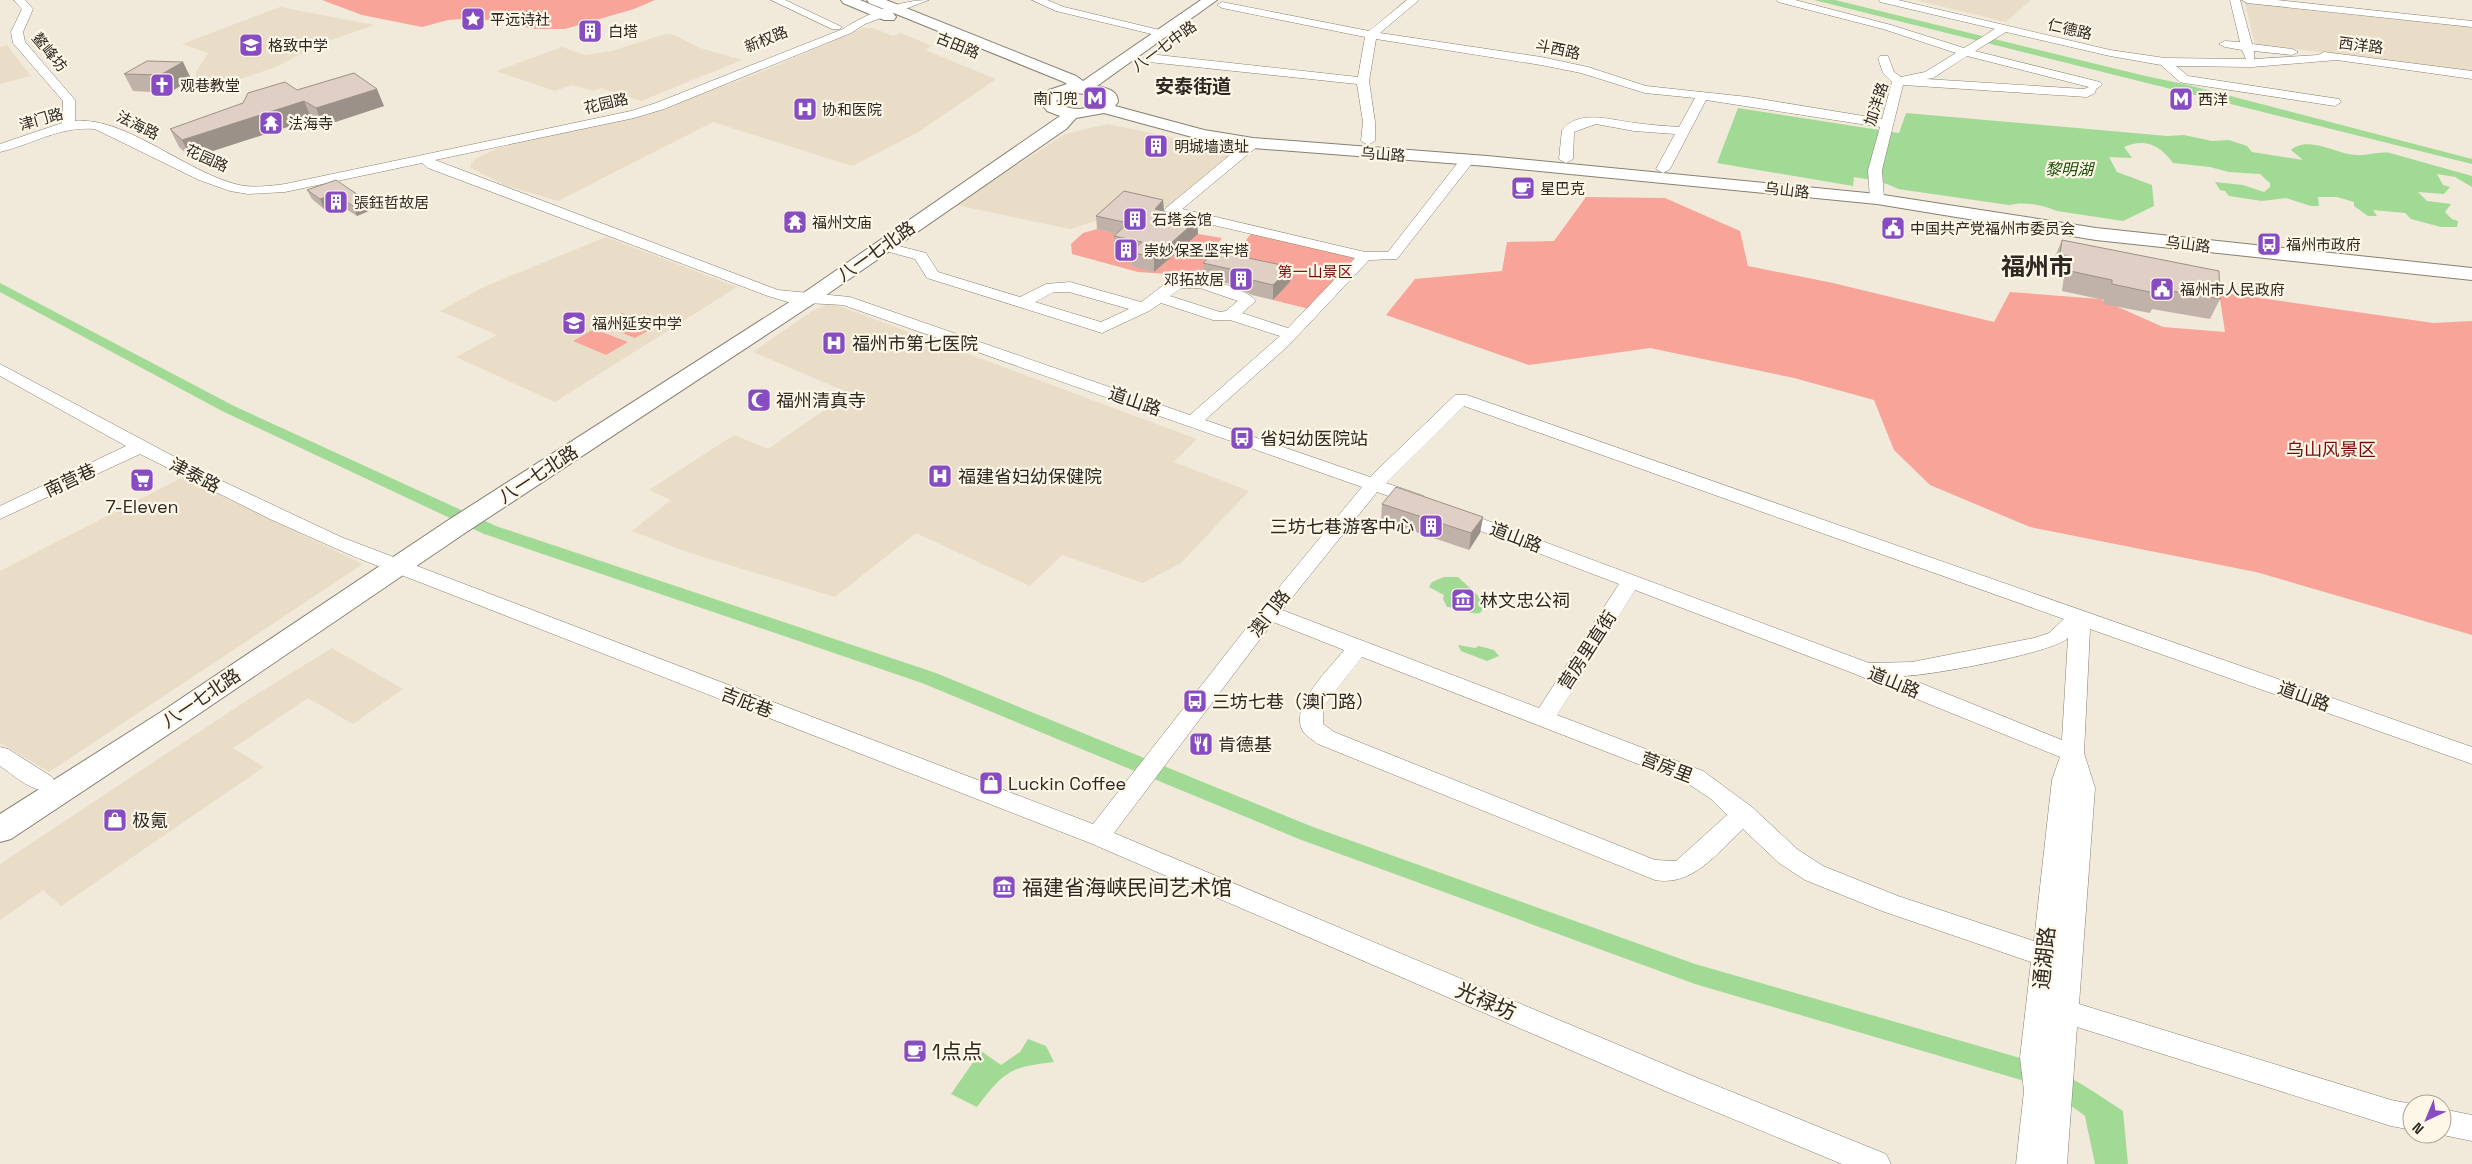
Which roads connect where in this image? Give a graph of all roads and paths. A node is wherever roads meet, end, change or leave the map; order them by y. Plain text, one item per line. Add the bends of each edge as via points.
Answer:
1 (19, 0) edge
2 (776, 0) edge
3 (848, 0) edge
4 (912, 0) edge
5 (924, 0) edge
6 (1037, 0) edge
7 (1414, 0) edge
8 (1782, 0) edge
9 (1884, 0) edge
10 (2235, 0) edge
11 (2247, 0) edge
12 (1219, 2) edge
13 (884, 8) edge
14 (2472, 24) edge
15 (836, 27) junction
16 (2003, 28) junction
17 (1164, 34) junction
18 (1371, 34) junction
19 (2225, 44) dead end
20 (2247, 46) junction
21 (1965, 52) junction
22 (2336, 57) junction
23 (1149, 58) junction
24 (1884, 58) dead end
25 (2165, 62) junction
26 (2252, 63) junction
27 (2472, 75) edge
28 (1363, 81) junction
29 (1898, 81) junction
30 (1075, 89) junction
31 (1701, 98) junction
32 (1104, 99) junction
33 (2335, 102) dead end
34 (656, 103) junction
35 (1064, 111) junction
36 (92, 124) joint
37 (67, 127) junction
38 (1885, 128) junction
39 (1682, 131) junction
40 (1368, 141) junction
41 (1253, 143) junction
42 (0, 148) edge
43 (168, 158) junction
44 (1566, 158) junction
45 (1468, 159) junction
46 (426, 160) junction
47 (1663, 169) junction
48 (1876, 190) junction
49 (883, 246) junction
50 (1365, 256) junction
51 (2472, 269) edge
52 (2472, 274) edge
53 (799, 297) junction
54 (1158, 297) junction
55 (1021, 303) junction
56 (1143, 308) junction
57 (1231, 315) junction
58 (1291, 334) junction
59 (3, 374) edge
60 (1194, 421) junction
61 (140, 447) junction
62 (1374, 484) junction
63 (0, 514) edge
64 (388, 564) junction
65 (1631, 581) junction
66 (1269, 613) junction
67 (2080, 616) junction
68 (1358, 647) junction
69 (1858, 667) junction
70 (1543, 719) junction
71 (2073, 753) junction
72 (0, 754) edge
73 (2472, 756) edge
74 (44, 783) junction
75 (0, 812) edge
76 (1744, 814) junction
77 (0, 830) edge
78 (1098, 836) junction
79 (2044, 956) junction
80 (2064, 1011) junction
81 (2048, 1095) junction
82 (2402, 1115) edge
83 (2452, 1124) edge
84 (2472, 1128) edge
85 (1876, 1164) edge
86 (2031, 1164) edge
87 (2052, 1164) edge

1 - 37 street, 鳌峰坊 via 28,9 17,32 18,43 69,100
2 - 15 street
3 - 13 main road, 古田路
4 - 13 street
5 - 13 street
6 - 17 street via 1060,9
7 - 18 street
8 - 21 street
9 - 16 street, 仁德路
10 - 20 street
11 - 14 street
12 - 17 main road, 八一七中路
12 - 18 street, 斗西路
12 - 23 main road, 八一七中路
13 - 15 street, 新权路
13 - 30 main road, 古田路
13 - 34 street, 新权路 via 847,31
15 - 34 street, 新权路
16 - 21 street, 加洋路
16 - 25 street, 仁德路 via 2110,54
17 - 30 main road, 八一七中路
18 - 28 street
18 - 31 street, 斗西路 via 1540,61 1584,70 1630,86
19 - 20 street, 西洋路
20 - 22 street, 西洋路
20 - 26 street
21 - 29 street, 加洋路 via 1929,75
21 - 29 street via 2096,85 2087,93
22 - 26 street, 仁德路
22 - 27 street, 西洋路
23 - 28 street
23 - 32 main road, 八一七中路
24 - 29 street via 1889,73
25 - 26 street, 仁德路
25 - 33 street via 2184,79
28 - 40 street via 1369,122
29 - 38 street, 加洋路
30 - 32 main road, 古田路
30 - 35 main road, 八一七中路 via 1049,98 1050,106
31 - 38 street, 斗西路 via 1748,101
31 - 39 street
32 - 35 main road
32 - 40 main road, 乌山路 via 1237,132
32 - 41 main road, 乌山路 via 1203,135
34 - 43 street, 花园路 via 284,181 238,180
34 - 46 street, 花园路 via 634,114
35 - 49 main road, 八一七北路 via 1060,125
35 - 53 main road
36 - 37 street, 津门路
36 - 43 street, 法海路
37 - 42 street, 津门路
38 - 48 street, 加洋路
39 - 44 street via 1634,128 1596,120 1581,123 1568,130
39 - 47 street
40 - 44 main road, 乌山路
41 - 45 main road, 乌山路
41 - 50 street via 1171,211
43 - 46 street, 花园路 via 213,180 236,188 260,190
44 - 47 main road, 乌山路
45 - 48 main road, 乌山路
45 - 50 street via 1392,256
46 - 53 street, 道山路
47 - 48 main road, 乌山路
48 - 51 main road, 乌山路 via 2204,239
48 - 52 main road, 乌山路 via 2096,234
49 - 53 main road, 八一七北路
49 - 55 street via 922,256 932,275
50 - 58 street
53 - 60 street, 道山路 via 845,300
53 - 64 main road, 八一七北路
54 - 56 street
54 - 57 street via 1219,317
54 - 57 street via 1177,284 1201,283 1248,300
55 - 56 street via 1051,287 1070,287
55 - 56 street via 1102,328
57 - 58 street
58 - 60 street
59 - 61 street, 津泰路
60 - 62 street, 道山路
61 - 63 street, 南营巷
61 - 64 street, 津泰路 via 275,514
62 - 65 street, 道山路
62 - 66 street, 澳门路
62 - 67 street, 澳门路 via 1461,399
64 - 74 main road, 八一七北路
64 - 77 main road, 八一七北路 via 171,719
64 - 78 street, 吉庇巷
65 - 69 street, 道山路
65 - 70 street, 营房里直街
66 - 68 street, 营房里
66 - 78 street, 澳门路
67 - 69 street via 2056,638 2038,645 1912,668
67 - 71 street, 通湖路
67 - 73 street, 道山路
68 - 70 street, 营房里
68 - 76 street via 1310,712 1312,727 1326,738 1663,872 1684,868
69 - 71 street, 道山路
70 - 76 street, 营房里 via 1695,777 1720,792
71 - 79 street, 通湖路 via 2064,780
71 - 80 street, 通湖路 via 2083,788
72 - 74 street
74 - 75 main road, 八一七北路
76 - 79 street, 营房里 via 1788,856 1829,881
78 - 85 street, 光禄坊 via 1689,1088
79 - 81 street, 通湖路 via 2034,1058
80 - 81 street, 通湖路 via 2061,1069
80 - 82 street
81 - 86 street, 通湖路
81 - 87 street, 通湖路
83 - 84 street

